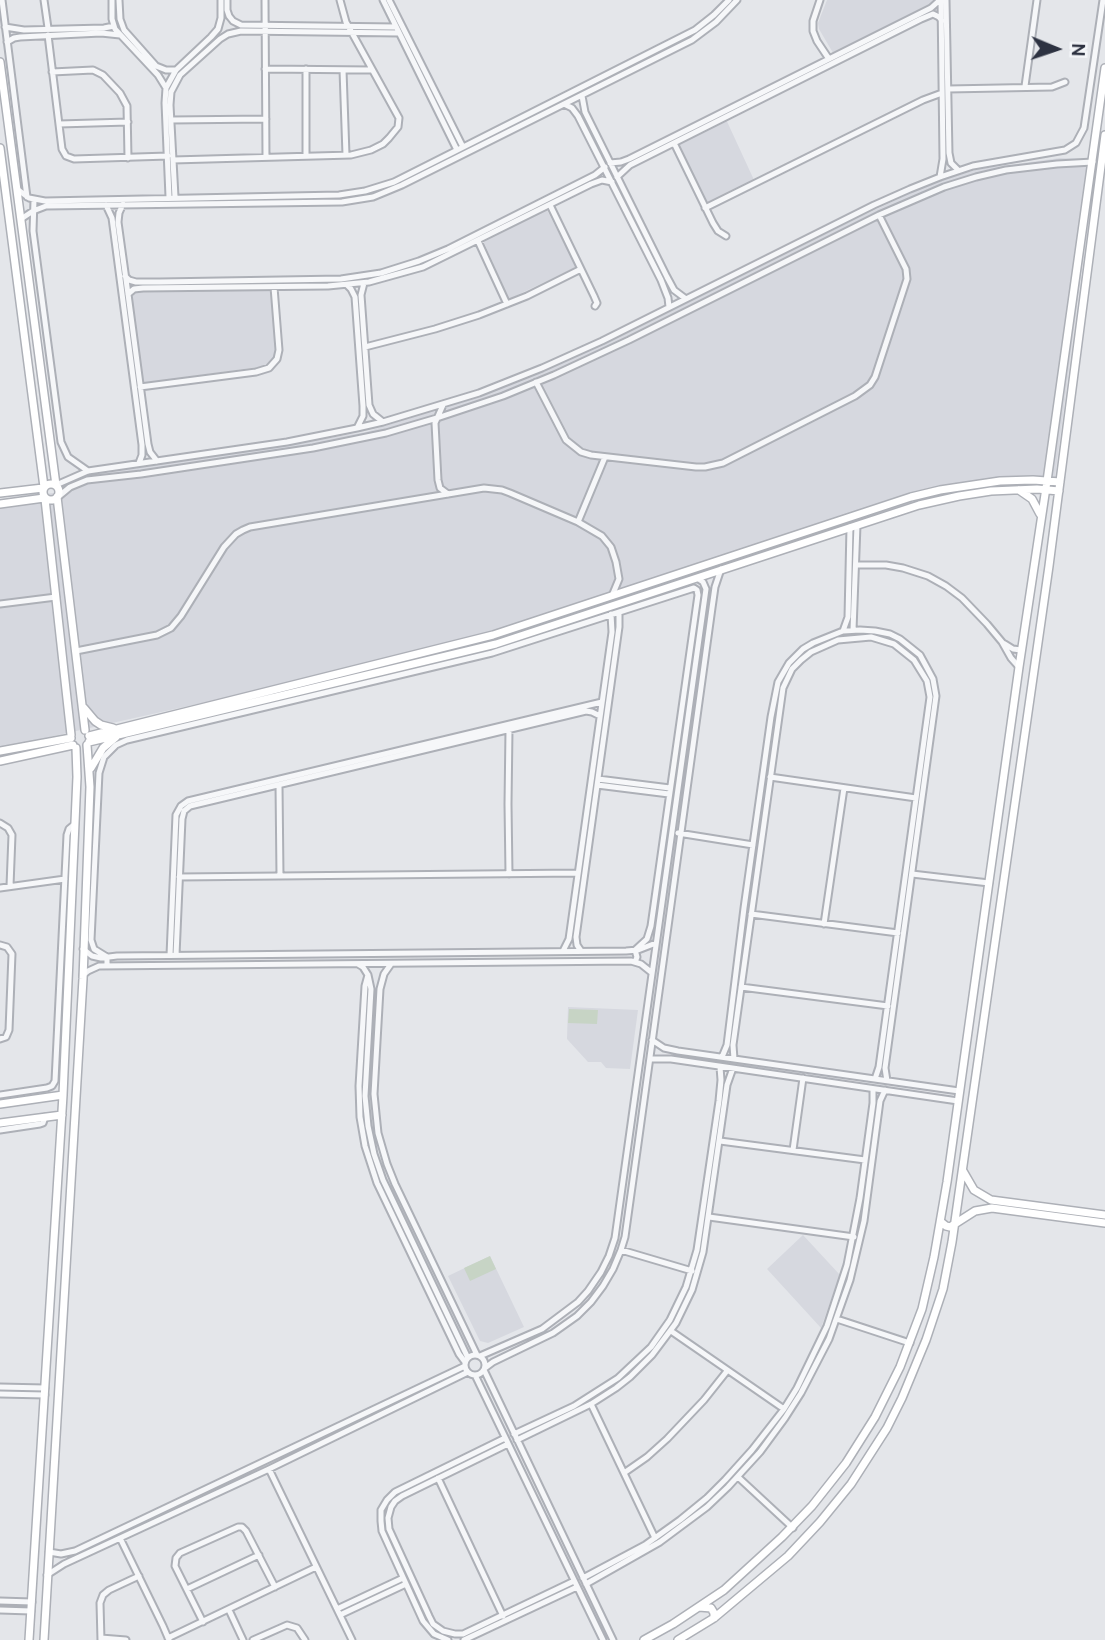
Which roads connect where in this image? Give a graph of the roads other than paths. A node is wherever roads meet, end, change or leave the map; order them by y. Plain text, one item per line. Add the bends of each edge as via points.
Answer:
1 (2, 0) edge
2 (44, 0) edge
3 (112, 0) edge
4 (119, 0) edge
5 (221, 0) edge
6 (227, 0) edge
7 (264, 0) edge
8 (340, 0) edge
9 (383, 0) edge
10 (389, 0) edge
11 (729, 0) edge
12 (737, 0) edge
13 (820, 0) edge
14 (943, 0) edge
15 (1037, 0) edge
16 (1103, 0) edge
17 (919, 17) junction
18 (942, 22) junction
19 (114, 26) junction
20 (348, 26) junction
21 (5, 27) junction
22 (265, 28) junction
23 (17, 29) junction
24 (398, 30) junction
25 (82, 31) junction
26 (48, 32) junction
27 (352, 32) junction
28 (120, 35) junction
29 (17, 37) junction
30 (7, 43) junction
31 (664, 50) junction
32 (829, 59) junction
33 (0, 62) edge
34 (1105, 68) edge
35 (265, 69) junction
36 (306, 69) junction
37 (176, 70) junction
38 (343, 70) junction
39 (372, 70) junction
40 (52, 72) junction
41 (1065, 82) dead end
42 (1025, 86) junction
43 (166, 88) junction
44 (945, 91) junction
45 (582, 96) junction
46 (564, 104) junction
47 (582, 114) junction
48 (266, 118) junction
49 (171, 120) junction
50 (128, 122) junction
51 (59, 124) junction
52 (1105, 135) edge
53 (946, 142) junction
54 (674, 143) junction
55 (0, 148) edge
56 (460, 148) junction
57 (1055, 153) junction
58 (346, 155) junction
59 (306, 156) junction
60 (266, 157) junction
61 (128, 158) junction
62 (170, 158) junction
63 (632, 161) junction
64 (1093, 162) junction
65 (1058, 164) junction
66 (607, 165) junction
67 (958, 170) junction
68 (940, 177) junction
69 (615, 179) junction
70 (589, 181) junction
71 (401, 182) junction
72 (17, 189) junction
73 (3, 197) edge
74 (27, 197) junction
75 (172, 197) junction
76 (34, 200) junction
77 (233, 200) junction
78 (123, 204) junction
79 (106, 205) junction
80 (550, 205) junction
81 (4, 206) edge
82 (705, 208) junction
83 (33, 211) junction
84 (879, 215) junction
85 (22, 219) junction
86 (846, 219) junction
87 (115, 223) junction
88 (850, 229) junction
89 (726, 236) dead end
90 (478, 241) junction
91 (464, 244) junction
92 (581, 269) junction
93 (125, 276) junction
94 (664, 279) junction
95 (364, 283) junction
96 (143, 285) junction
97 (347, 285) junction
98 (274, 287) junction
99 (128, 294) junction
100 (686, 299) junction
101 (358, 303) junction
102 (507, 304) junction
103 (594, 306) dead end
104 (669, 307) junction
105 (1070, 317) junction
106 (1080, 318) junction
107 (636, 324) junction
108 (640, 334) junction
109 (1068, 339) junction
110 (1077, 343) junction
111 (365, 347) junction
112 (536, 382) junction
113 (140, 387) junction
114 (366, 401) junction
115 (443, 404) junction
116 (426, 410) junction
117 (435, 420) junction
118 (383, 422) junction
119 (357, 428) junction
120 (145, 445) junction
121 (605, 457) junction
122 (157, 461) junction
123 (139, 463) junction
124 (88, 471) junction
125 (1047, 481) junction
126 (1060, 482) junction
127 (56, 485) junction
128 (44, 487) junction
129 (1018, 490) junction
130 (1046, 490) junction
131 (1059, 491) junction
132 (13, 492) junction
133 (0, 494) edge
134 (448, 494) junction
135 (57, 497) junction
136 (45, 498) junction
137 (14, 502) junction
138 (0, 504) edge
139 (1041, 520) junction
140 (578, 522) junction
141 (854, 526) junction
142 (1034, 563) junction
143 (856, 565) junction
144 (1049, 566) junction
145 (721, 569) junction
146 (697, 578) junction
147 (619, 579) junction
148 (632, 589) junction
149 (612, 596) junction
150 (56, 597) junction
151 (0, 604) edge
152 (703, 607) junction
153 (712, 608) junction
154 (575, 609) junction
155 (619, 612) junction
156 (851, 613) junction
157 (561, 614) junction
158 (611, 614) junction
159 (578, 618) junction
160 (564, 622) junction
161 (853, 630) junction
162 (843, 631) junction
163 (1002, 642) junction
164 (1021, 650) junction
165 (76, 651) junction
166 (912, 653) junction
167 (1019, 667) junction
168 (602, 702) junction
169 (83, 705) junction
170 (581, 709) junction
171 (600, 716) junction
172 (774, 719) junction
173 (157, 722) junction
174 (509, 730) junction
175 (120, 731) junction
176 (88, 738) junction
177 (73, 741) junction
178 (1, 751) edge
179 (401, 752) junction
180 (1, 761) edge
181 (677, 762) junction
182 (90, 772) junction
183 (77, 777) junction
184 (770, 777) junction
185 (597, 782) junction
186 (279, 785) junction
187 (90, 787) junction
188 (844, 788) junction
189 (670, 791) junction
190 (916, 798) junction
191 (0, 823) edge
192 (75, 824) junction
193 (671, 832) junction
194 (680, 834) junction
195 (756, 841) junction
196 (578, 873) junction
197 (509, 874) junction
198 (912, 874) junction
199 (280, 876) junction
200 (179, 877) junction
201 (65, 879) junction
202 (989, 883) junction
203 (10, 887) junction
204 (0, 888) edge
205 (654, 899) junction
206 (662, 900) junction
207 (749, 910) junction
208 (576, 913) junction
209 (824, 924) junction
210 (898, 933) junction
211 (656, 943) junction
212 (0, 945) edge
213 (83, 949) junction
214 (635, 950) junction
215 (563, 951) junction
216 (581, 951) junction
217 (306, 954) junction
218 (173, 955) junction
219 (107, 957) junction
220 (635, 962) junction
221 (358, 964) junction
222 (391, 964) junction
223 (306, 965) junction
224 (107, 967) junction
225 (652, 972) junction
226 (83, 975) junction
227 (368, 975) junction
228 (975, 981) junction
229 (990, 983) junction
230 (741, 987) junction
231 (893, 988) junction
232 (371, 989) junction
233 (380, 989) junction
234 (972, 1003) junction
235 (648, 1004) junction
236 (657, 1004) junction
237 (987, 1005) junction
238 (888, 1006) junction
239 (0, 1039) edge
240 (652, 1040) junction
241 (678, 1051) junction
242 (722, 1057) junction
243 (650, 1059) junction
244 (734, 1059) junction
245 (676, 1060) junction
246 (776, 1065) junction
247 (720, 1066) junction
248 (733, 1068) junction
249 (774, 1074) junction
250 (803, 1078) junction
251 (874, 1079) junction
252 (887, 1081) junction
253 (916, 1085) junction
254 (47, 1088) junction
255 (873, 1089) junction
256 (885, 1090) junction
257 (959, 1091) junction
258 (0, 1094) edge
259 (63, 1095) junction
260 (915, 1095) junction
261 (48, 1097) junction
262 (958, 1101) junction
263 (722, 1102) junction
264 (0, 1104) edge
265 (62, 1115) junction
266 (45, 1117) junction
267 (0, 1123) edge
268 (631, 1127) junction
269 (869, 1128) junction
270 (640, 1129) junction
271 (877, 1129) junction
272 (0, 1130) edge
273 (720, 1141) junction
274 (793, 1150) junction
275 (865, 1160) junction
276 (962, 1170) junction
277 (57, 1201) junction
278 (70, 1201) junction
279 (1105, 1215) edge
280 (709, 1217) junction
281 (56, 1220) junction
282 (69, 1222) junction
283 (941, 1222) junction
284 (1105, 1223) edge
285 (954, 1225) junction
286 (703, 1231) junction
287 (854, 1237) junction
288 (937, 1241) junction
289 (952, 1242) junction
290 (621, 1250) junction
291 (854, 1252) junction
292 (692, 1271) junction
293 (677, 1313) junction
294 (837, 1319) junction
295 (671, 1331) junction
296 (467, 1336) junction
297 (459, 1340) junction
298 (910, 1343) junction
299 (509, 1344) junction
300 (514, 1352) junction
301 (478, 1356) junction
302 (467, 1365) junction
303 (484, 1369) junction
304 (727, 1371) junction
305 (475, 1375) junction
306 (806, 1378) junction
307 (0, 1387) edge
308 (494, 1391) junction
309 (45, 1392) junction
310 (0, 1394) edge
311 (485, 1395) junction
312 (591, 1404) junction
313 (784, 1409) junction
314 (516, 1437) junction
315 (507, 1441) junction
316 (297, 1446) junction
317 (305, 1451) junction
318 (298, 1455) junction
319 (269, 1469) junction
320 (624, 1473) junction
321 (738, 1477) junction
322 (438, 1478) junction
323 (422, 1482) junction
324 (550, 1508) junction
325 (541, 1513) junction
326 (793, 1528) junction
327 (101, 1538) junction
328 (120, 1538) junction
329 (655, 1538) junction
330 (105, 1545) junction
331 (646, 1548) junction
332 (50, 1552) junction
333 (259, 1555) junction
334 (316, 1567) junction
335 (47, 1575) junction
336 (139, 1576) junction
337 (405, 1581) junction
338 (585, 1581) junction
339 (575, 1584) junction
340 (275, 1587) junction
341 (187, 1589) junction
342 (724, 1590) junction
343 (0, 1601) edge
344 (32, 1602) junction
345 (732, 1604) junction
346 (698, 1607) junction
347 (229, 1610) junction
348 (0, 1611) edge
349 (31, 1611) junction
350 (338, 1612) junction
351 (503, 1616) junction
352 (714, 1618) junction
353 (203, 1622) junction
354 (607, 1629) junction
355 (482, 1630) junction
356 (599, 1633) junction
357 (101, 1639) edge
358 (168, 1639) edge
359 (29, 1640) edge
360 (44, 1640) edge
361 (126, 1640) edge
362 (243, 1640) edge
363 (253, 1640) edge
364 (304, 1640) edge
365 (352, 1640) edge
366 (448, 1640) edge
367 (464, 1640) edge
368 (603, 1640) edge
369 (613, 1640) edge
370 (644, 1640) edge
371 (678, 1640) edge

1 - 21 street
2 - 26 street
3 - 19 street
4 - 37 street via 124,30 156,66
5 - 37 street via 218,29
6 - 22 street via 228,13 235,22
7 - 22 street
8 - 20 street
9 - 24 street
10 - 56 street
11 - 31 street via 702,26
12 - 31 street via 692,40
13 - 32 street via 813,31
14 - 17 street
14 - 18 street
14 - 44 street
15 - 42 street
16 - 57 street via 1083,133 1073,146
17 - 18 street via 933,14
17 - 32 street
17 - 54 street
18 - 44 street
19 - 25 street
19 - 28 street
20 - 22 street
20 - 24 street
20 - 27 street
21 - 23 street
21 - 30 street
22 - 27 street
22 - 35 street
22 - 49 street via 228,34 185,70 171,92
23 - 26 street
23 - 29 street
24 - 27 street
24 - 56 street
25 - 26 street
25 - 28 street
26 - 29 street
26 - 40 street
27 - 39 street
28 - 43 street
29 - 30 street
30 - 74 street
31 - 45 street
31 - 56 street
32 - 63 street
33 - 72 street
34 - 64 street
35 - 36 street
35 - 48 street
36 - 38 street
36 - 59 street
37 - 43 street
38 - 39 street
38 - 58 street
39 - 58 street via 399,125 377,147
40 - 50 street via 97,71 124,99
40 - 51 street
41 - 42 street via 1052,87
42 - 44 street
43 - 62 street
44 - 53 street
44 - 82 street
45 - 46 street
45 - 47 street
46 - 47 street
46 - 71 street
47 - 66 street
48 - 49 street
48 - 60 street
49 - 62 street
50 - 51 street
50 - 61 street
51 - 61 street via 63,152 70,159
52 - 106 street
53 - 67 street
53 - 68 street
54 - 63 street
54 - 82 street
55 - 73 street
56 - 71 street
57 - 65 street
57 - 67 street
58 - 59 street
59 - 60 street
60 - 62 street
61 - 62 street
62 - 75 street
63 - 66 street
63 - 69 street
64 - 65 street
64 - 105 street
65 - 84 street via 961,181
66 - 69 street
66 - 70 street
67 - 68 street
68 - 86 street
69 - 70 street
69 - 94 street
70 - 80 street
70 - 91 street
71 - 77 street via 348,195
72 - 74 street
72 - 85 street
73 - 81 street
74 - 76 street
75 - 76 street
75 - 77 street
76 - 83 street
77 - 78 street
78 - 79 street
78 - 87 street
79 - 83 street via 46,206
79 - 87 street
80 - 90 street
80 - 92 street
81 - 128 street
82 - 89 street
83 - 85 street
83 - 124 street via 61,442 68,457
84 - 88 street
84 - 121 street via 907,279 870,385 714,466
85 - 127 street
86 - 88 street
86 - 100 street
87 - 93 street
87 - 120 street
88 - 108 street
90 - 91 street
90 - 102 street
91 - 95 street via 423,267
91 - 96 street via 406,266 354,278
92 - 102 street
92 - 103 street via 596,301
93 - 96 street
93 - 99 street
94 - 100 street
94 - 104 street
95 - 97 street
95 - 101 street
96 - 98 street
96 - 99 street
97 - 98 street
97 - 101 street
98 - 113 street via 279,350 272,365 256,372
99 - 113 street
100 - 104 street
101 - 111 street
101 - 114 street
102 - 111 street via 435,330
104 - 107 street
105 - 106 street
105 - 109 street
106 - 110 street
107 - 108 street
107 - 115 street via 532,372
108 - 112 street
109 - 110 street
109 - 125 street
110 - 126 street
111 - 114 street
112 - 117 street
112 - 121 street via 566,440 581,452
113 - 120 street
114 - 118 street
114 - 119 street
115 - 116 street
115 - 117 street
116 - 117 street
116 - 118 street
117 - 134 street via 438,484
117 - 135 street via 301,450 87,480
118 - 119 street
119 - 122 street
120 - 122 street
120 - 123 street
121 - 140 street
122 - 123 street
123 - 124 street
124 - 127 street
125 - 126 street
125 - 130 street
125 - 148 street via 1000,481 911,496
126 - 131 street
127 - 128 street
127 - 135 street
128 - 132 street
128 - 136 street
129 - 130 street
129 - 139 street via 1036,503
129 - 141 street via 943,499
130 - 131 street
130 - 139 street
131 - 144 street
132 - 133 street
132 - 137 street
134 - 140 street via 502,490
134 - 165 street via 250,527 224,547 171,628 157,635
135 - 136 street
135 - 165 street
136 - 137 street
136 - 150 street
137 - 138 street
139 - 142 street
140 - 147 street via 607,541
141 - 143 street
141 - 145 street
141 - 156 street
142 - 144 street via 1043,558
142 - 164 street
143 - 156 street
143 - 163 street via 897,566 937,581 968,604
144 - 229 street
145 - 146 street
145 - 153 street
146 - 152 street via 705,587
146 - 159 street
147 - 148 street
147 - 149 street
148 - 149 street
149 - 154 street
150 - 151 street
150 - 177 street
152 - 153 street
152 - 181 street
153 - 194 street
154 - 157 street
154 - 159 street
155 - 158 street
155 - 181 street via 690,588 697,591
155 - 185 street
156 - 161 street
156 - 162 street
157 - 160 street
157 - 173 street
158 - 168 street
158 - 219 street via 492,653 116,745 104,757 99,773 92,906 91,942
159 - 160 street
160 - 173 street via 483,647
161 - 162 street
161 - 166 street via 890,634 905,642
162 - 172 street via 813,643 789,663 778,682
163 - 164 street
163 - 167 street
164 - 167 street
165 - 169 street
166 - 172 street via 871,637 838,640 817,648 788,675
166 - 190 street via 924,673 930,697
166 - 198 street via 929,670 936,696
167 - 202 street
168 - 170 street
168 - 171 street
169 - 175 street via 90,717
169 - 176 street
170 - 171 street
170 - 174 street
170 - 179 street
171 - 196 street
172 - 184 street
172 - 195 street
173 - 175 street
174 - 179 street
174 - 197 street
175 - 176 street
175 - 182 street via 103,748
176 - 177 street via 82,748
176 - 177 street via 77,730
176 - 182 street
177 - 178 street
177 - 180 street
177 - 183 street
178 - 180 street
179 - 186 street
179 - 218 street via 183,804 176,819
181 - 189 street
181 - 193 street
182 - 187 street
183 - 187 street via 85,775
183 - 192 street
184 - 188 street
184 - 195 street
185 - 189 street
185 - 208 street
186 - 199 street
186 - 200 street via 186,809
187 - 213 street
188 - 190 street
188 - 209 street
189 - 205 street
190 - 210 street
191 - 203 street via 12,835
192 - 201 street via 67,835
192 - 259 street
193 - 194 street
193 - 206 street
194 - 195 street
194 - 236 street
195 - 207 street
196 - 197 street
196 - 208 street
197 - 199 street
198 - 202 street
198 - 231 street
199 - 200 street
200 - 218 street
201 - 203 street
201 - 254 street via 56,1077
202 - 228 street
203 - 204 street
205 - 206 street
205 - 214 street via 649,935
206 - 211 street
207 - 209 street
207 - 230 street
207 - 242 street
208 - 215 street
208 - 216 street via 576,940
209 - 210 street
210 - 231 street
211 - 214 street
211 - 225 street
212 - 239 street via 12,954 9,1030
213 - 219 street via 97,958
213 - 226 street
214 - 216 street
214 - 220 street
215 - 216 street
215 - 217 street
217 - 218 street
217 - 223 street
218 - 219 street
219 - 224 street
220 - 222 street
220 - 225 street
221 - 222 street
221 - 223 street
221 - 227 street
222 - 233 street
223 - 224 street
224 - 226 street
225 - 235 street
226 - 278 street
227 - 232 street
227 - 302 street via 359,1086 365,1146 381,1192
228 - 229 street
228 - 234 street
229 - 237 street
230 - 238 street
230 - 244 street
231 - 238 street
231 - 252 street
232 - 233 street
232 - 297 street via 365,1086 371,1145 387,1189
233 - 296 street via 374,1105 380,1142
234 - 237 street via 980,1000
234 - 257 street
235 - 236 street
235 - 268 street
236 - 240 street
237 - 276 street
238 - 251 street
240 - 241 street
240 - 243 street
241 - 242 street
241 - 245 street
242 - 244 street
243 - 245 street
243 - 270 street
244 - 246 street
245 - 247 street
246 - 249 street
246 - 251 street
247 - 248 street
247 - 263 street
248 - 249 street
248 - 263 street
249 - 250 street
250 - 255 street
250 - 274 street
251 - 252 street
252 - 253 street
253 - 257 street
253 - 260 street
254 - 258 street
254 - 261 street
255 - 256 street
255 - 269 street
256 - 260 street
256 - 271 street
257 - 262 street
259 - 261 street
259 - 265 street
260 - 262 street
261 - 264 street
262 - 283 street
263 - 273 street
263 - 286 street
265 - 266 street
265 - 277 street
266 - 267 street
266 - 272 street via 40,1124
268 - 270 street
268 - 299 street via 615,1238 601,1272 572,1307 542,1329
269 - 271 street
269 - 275 street
270 - 290 street
271 - 291 street via 866,1211
273 - 274 street
273 - 280 street
274 - 275 street
275 - 287 street
276 - 279 street via 974,1190 991,1200
276 - 285 street
277 - 278 street
277 - 281 street
278 - 282 street
280 - 286 street
280 - 287 street
281 - 282 street
281 - 309 street
282 - 332 street
283 - 285 street
283 - 288 street
284 - 285 street via 992,1208 975,1211
285 - 289 street
286 - 292 street
286 - 293 street via 696,1279
287 - 291 street
288 - 289 street via 945,1238
288 - 298 street
289 - 345 street via 923,1350 871,1455 809,1535
290 - 292 street
290 - 300 street via 585,1310 554,1333
291 - 294 street
291 - 306 street
292 - 293 street
293 - 295 street
293 - 314 street via 651,1347 618,1378
294 - 298 street
294 - 306 street
295 - 304 street
295 - 312 street via 631,1377
296 - 297 street
296 - 301 street
297 - 302 street
298 - 326 street via 861,1440
299 - 300 street
299 - 301 street
300 - 303 street
301 - 302 street
301 - 303 street
302 - 305 street
302 - 316 street
302 - 317 street
303 - 305 street
303 - 308 street
304 - 313 street
304 - 320 street via 667,1439
305 - 311 street
306 - 313 street
306 - 321 street via 779,1427
307 - 309 street
308 - 311 street
308 - 314 street
309 - 310 street
309 - 344 street
311 - 315 street
312 - 314 street
312 - 320 street
313 - 329 street via 725,1480
314 - 324 street
315 - 322 street
315 - 323 street
315 - 325 street
316 - 317 street
316 - 318 street
316 - 327 street
317 - 318 street
318 - 319 street
319 - 328 street
319 - 334 street
320 - 329 street
321 - 326 street
321 - 331 street via 693,1518
322 - 323 street
322 - 351 street
323 - 337 street via 390,1495 382,1510 383,1531
323 - 355 street via 393,1504 388,1518 390,1533 433,1624 455,1634
324 - 325 street
324 - 338 street
325 - 339 street
326 - 342 street
327 - 330 street
327 - 332 street via 71,1552
328 - 330 street
328 - 336 street
329 - 331 street
330 - 335 street
331 - 338 street
332 - 335 street
333 - 340 street
333 - 341 street
333 - 341 street via 240,1527 180,1553 176,1566
334 - 340 street
334 - 350 street
335 - 360 street
336 - 357 street via 103,1595
336 - 358 street
337 - 350 street
337 - 366 street via 425,1625
338 - 354 street
339 - 351 street
339 - 355 street
339 - 356 street
340 - 347 street
341 - 353 street
342 - 345 street via 723,1600
342 - 346 street
343 - 344 street
344 - 349 street
345 - 352 street
346 - 352 street via 711,1608
346 - 370 street
347 - 353 street
347 - 362 street
348 - 349 street
349 - 359 street
350 - 365 street
351 - 355 street
352 - 371 street
353 - 358 street
354 - 356 street
354 - 369 street
355 - 367 street
356 - 368 street
357 - 361 street
363 - 364 street via 286,1625 297,1628

